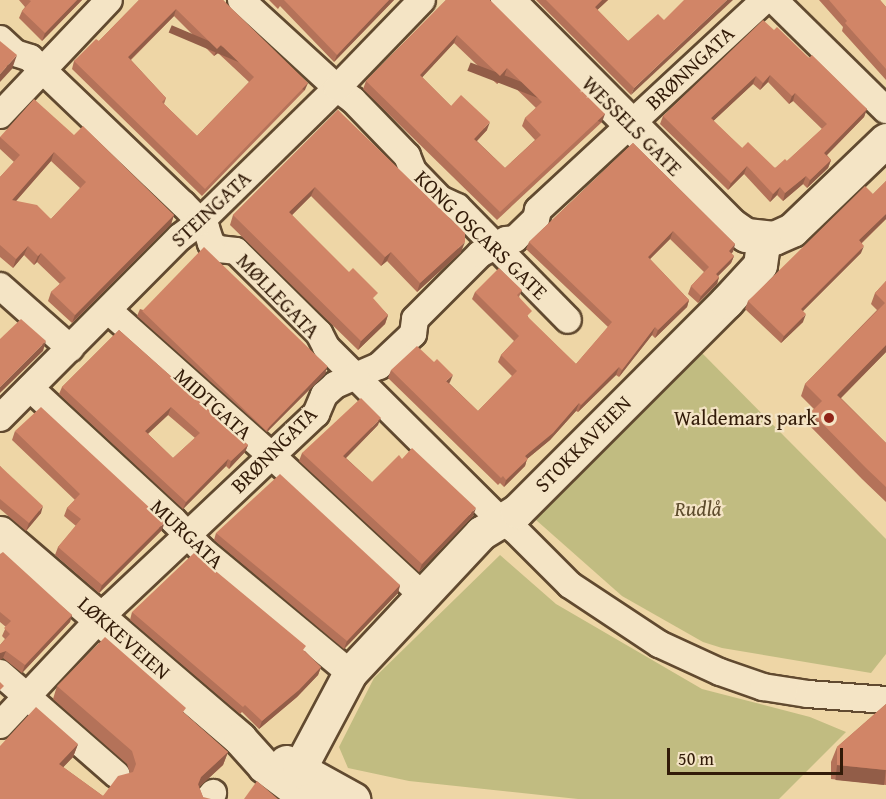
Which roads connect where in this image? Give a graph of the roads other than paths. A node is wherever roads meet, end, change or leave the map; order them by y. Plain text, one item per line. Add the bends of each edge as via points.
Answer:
1 (109, 0) edge
2 (241, 0) edge
3 (422, 0) edge
4 (507, 0) edge
5 (765, 0) edge
6 (774, 0) edge
7 (0, 39) edge
8 (42, 69) junction
9 (337, 88) junction
10 (886, 110) edge
11 (0, 115) edge
12 (630, 124) junction
13 (886, 140) edge
14 (200, 222) junction
15 (764, 238) junction
16 (496, 246) junction
17 (0, 286) edge
18 (108, 311) junction
19 (568, 320) dead end
20 (70, 348) junction
21 (355, 376) junction
22 (30, 388) junction
23 (0, 418) edge
24 (272, 456) junction
25 (500, 520) junction
26 (0, 533) edge
27 (188, 535) junction
28 (422, 595) junction
29 (101, 618) junction
30 (350, 673) junction
31 (0, 674) edge
32 (26, 698) junction
33 (886, 700) edge
34 (0, 725) edge
35 (117, 775) edge
36 (303, 784) edge
37 (353, 799) edge

1 - 8 street
2 - 9 street, KONG OSCARS GATE
3 - 9 street, STEINGATA
4 - 12 main road, WESSELS GATE
5 - 12 street, BRØNNGATA
6 - 10 street
7 - 8 street, MØLLEGATA
8 - 11 street
8 - 14 street, MØLLEGATA
9 - 14 street, STEINGATA
9 - 16 street, KONG OSCARS GATE via 407,156 413,171 440,199 457,207
12 - 15 main road, WESSELS GATE via 731,225 746,235
12 - 16 street, BRØNNGATA via 538,210 536,219 515,239
13 - 15 main road via 792,230
14 - 18 street, STEINGATA via 180,237
14 - 21 street, MØLLEGATA via 211,243 218,249 236,251 319,333 326,347
15 - 25 main road, STOKKAVEIEN via 760,265 726,302 517,511
16 - 19 street, KONG OSCARS GATE
16 - 21 street, BRØNNGATA via 480,254 415,319 413,334 379,366
17 - 20 street
18 - 20 street, STEINGATA
18 - 24 street, MIDTGATA
20 - 22 street, STEINGATA
21 - 24 street, BRØNNGATA via 335,385 324,396 316,414
21 - 25 street, MØLLEGATA
22 - 23 street, STEINGATA
22 - 27 street, MURGATA
24 - 27 street, BRØNNGATA
24 - 28 street, MIDTGATA
25 - 28 main road, STOKKAVEIEN via 485,529
25 - 33 street, MØLLEGATA via 570,585 683,656 763,687
26 - 29 main road, LØKKEVEIEN
27 - 29 street, BRØNNGATA
27 - 30 street, MURGATA
28 - 30 main road, STOKKAVEIEN
29 - 32 street, BRØNNGATA
29 - 36 main road, LØKKEVEIEN via 246,744 276,755
30 - 36 main road, STOKKAVEIEN
31 - 32 street
32 - 34 street, BRØNNGATA
32 - 35 street
36 - 37 main road, LØKKEVEIEN

